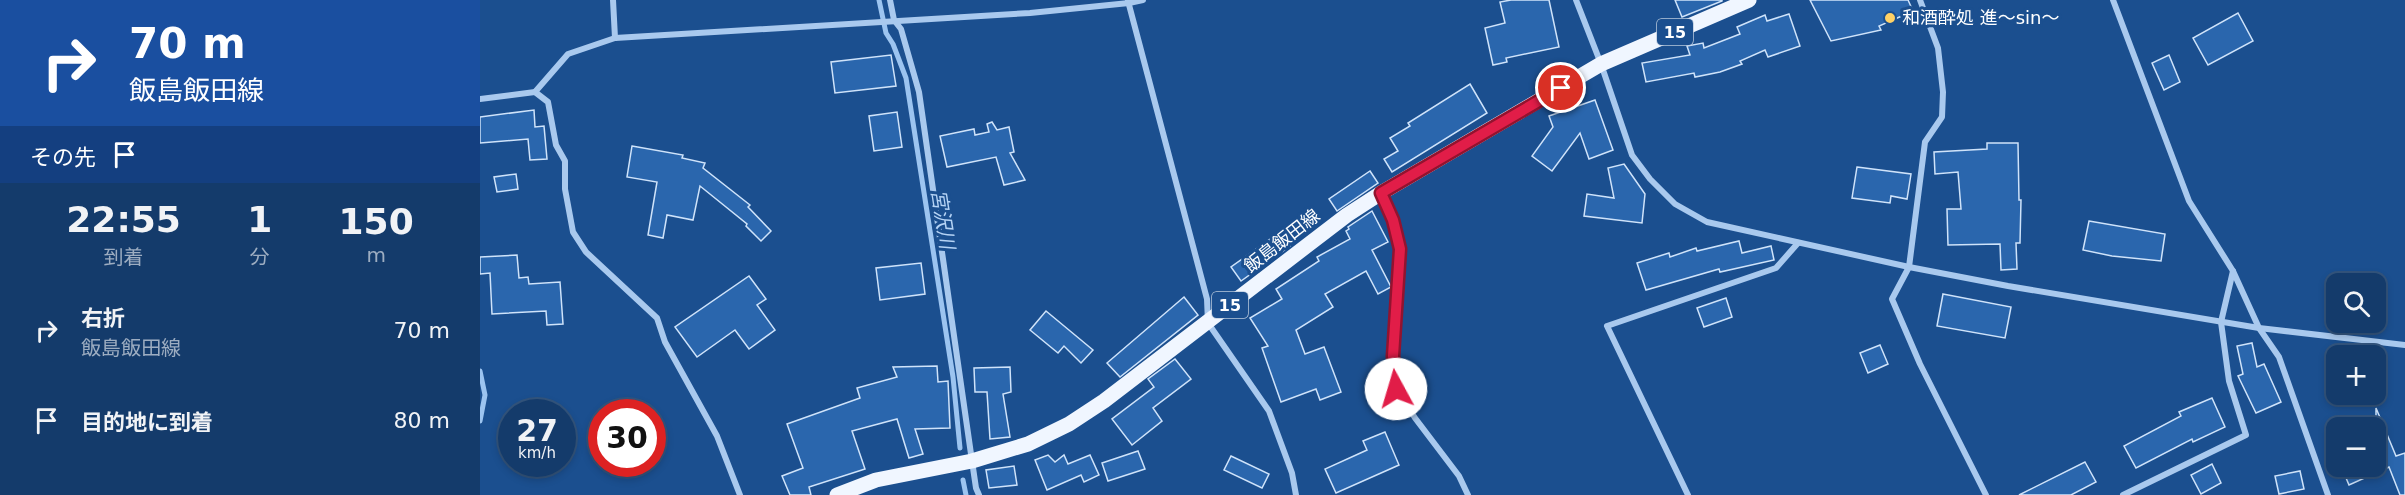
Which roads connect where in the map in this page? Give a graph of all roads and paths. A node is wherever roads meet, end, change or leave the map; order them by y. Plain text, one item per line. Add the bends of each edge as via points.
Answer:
1 (613, 0) edge
2 (890, 0) edge
3 (1143, 0) edge
4 (1576, 0) edge
5 (1749, 0) edge
6 (1920, 0) edge
7 (2113, 0) edge
8 (1128, 2) edge
9 (891, 20) junction
10 (615, 38) junction
11 (1601, 64) junction
12 (535, 92) junction
13 (480, 99) edge
14 (1381, 193) junction
15 (1798, 243) junction
16 (1909, 267) junction
17 (2233, 272) junction
18 (1208, 322) junction
19 (2221, 322) junction
20 (2259, 328) junction
21 (2405, 345) edge
22 (972, 461) junction
23 (740, 495) edge
24 (837, 495) edge
25 (979, 495) edge
26 (1296, 495) edge
27 (1468, 495) edge
28 (1688, 495) edge
29 (1986, 495) edge
30 (2123, 495) edge
31 (2328, 495) edge

1 - 10 street
2 - 9 street
3 - 8 street
4 - 11 street
5 - 11 main road, 飯島飯田線 / 15
6 - 16 street via 1938,48 1942,117 1925,142
7 - 17 street via 2189,201
8 - 9 street via 1030,13
8 - 18 street via 1207,299
9 - 10 street
9 - 22 street via 902,28 919,92
10 - 12 street via 568,54
11 - 14 main road, 飯島飯田線 / 15
11 - 15 street via 1632,155 1675,204 1707,222
12 - 13 street
12 - 23 street via 548,102 556,145 565,161 565,189 573,232 586,252 657,318 664,342 717,436
14 - 18 main road, 飯島飯田線 / 15
14 - 27 street via 1400,249 1393,356 1396,389 1459,476
15 - 16 street
15 - 28 street via 1776,268 1606,326
16 - 19 street
16 - 29 street via 1892,299
17 - 19 street
17 - 20 street
18 - 22 main road, 飯島飯田線 / 15 via 1069,424 1028,444
18 - 26 street via 1269,411
19 - 20 street
19 - 30 street via 2229,381 2246,435
20 - 21 street
20 - 31 street via 2279,357
22 - 24 main road, 飯島飯田線 / 15 via 876,480
22 - 25 street

